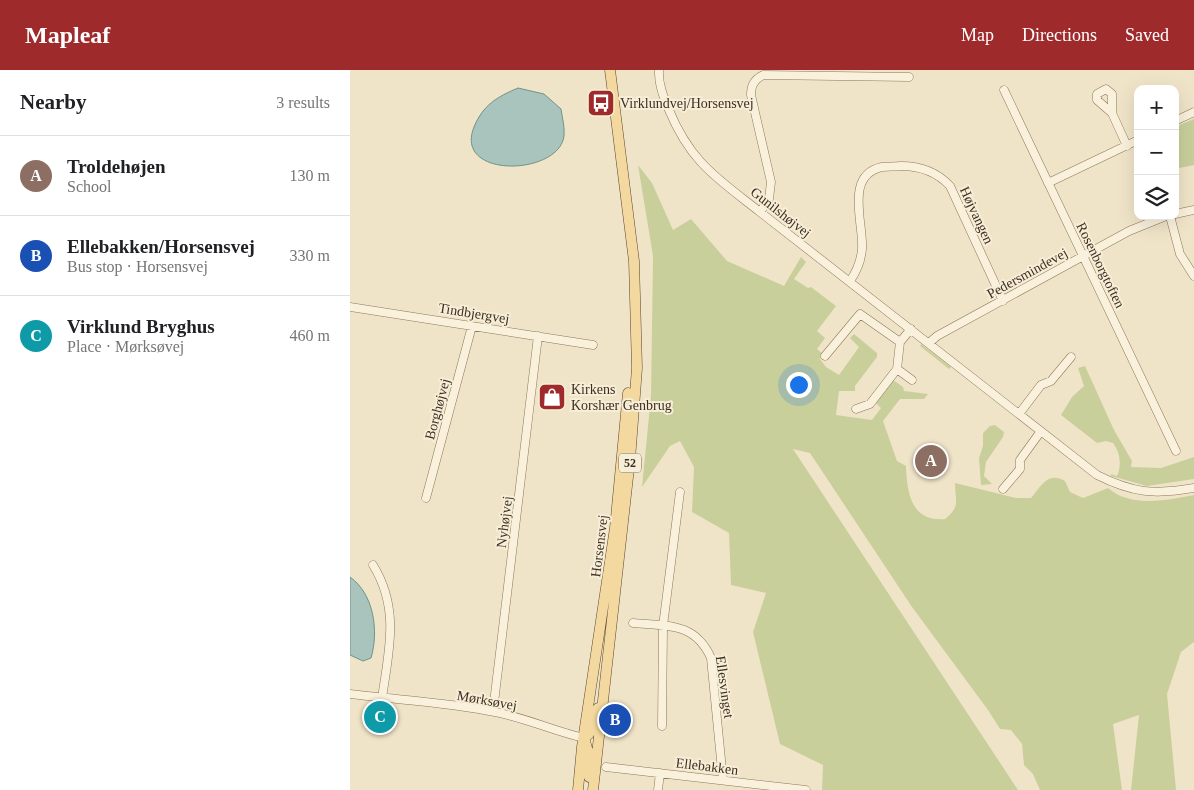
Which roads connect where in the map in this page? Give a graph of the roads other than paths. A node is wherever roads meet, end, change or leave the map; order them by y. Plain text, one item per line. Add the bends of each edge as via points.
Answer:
1 (610, 70) edge
2 (659, 70) edge
3 (909, 76) dead end
4 (1004, 90) dead end
5 (1194, 112) edge
6 (1112, 113) dead end
7 (1179, 119) edge
8 (1134, 142) edge
9 (1127, 146) junction
10 (1048, 183) junction
11 (1194, 210) edge
12 (760, 212) junction
13 (1179, 213) edge
14 (1156, 220) edge
15 (1171, 220) edge
16 (1083, 256) junction
17 (1194, 276) edge
18 (850, 281) junction
19 (1003, 301) junction
20 (634, 305) junction
21 (350, 307) edge
22 (472, 326) junction
23 (911, 329) junction
24 (538, 336) junction
25 (900, 342) junction
26 (929, 343) junction
27 (593, 345) dead end
28 (825, 356) dead end
29 (1071, 357) dead end
30 (897, 369) junction
31 (912, 380) dead end
32 (856, 408) dead end
33 (1019, 414) junction
34 (1041, 431) junction
35 (1176, 451) dead end
36 (1194, 488) edge
37 (1003, 489) dead end
38 (680, 492) dead end
39 (426, 498) dead end
40 (372, 565) dead end
41 (633, 623) dead end
42 (662, 626) junction
43 (606, 681) junction
44 (350, 694) edge
45 (382, 698) junction
46 (492, 711) junction
47 (662, 726) dead end
48 (584, 738) junction
49 (606, 767) joint
50 (660, 773) junction
51 (723, 780) junction
52 (578, 790) edge
53 (589, 790) edge
54 (593, 790) edge
55 (598, 790) edge
56 (658, 790) edge
57 (806, 790) edge

1 - 20 main road, Horsensvej / 52 via 634,261
2 - 12 street, Gunilshøjvej via 662,92 691,153
3 - 12 street via 763,75 756,79 751,95 771,182 769,199
4 - 10 street, Rosenborgtoften
5 - 7 street
6 - 9 street
8 - 9 street
9 - 10 street
10 - 16 street, Rosenborgtoften
11 - 13 street
12 - 18 street, Gunilshøjvej
14 - 16 street, Pedersmindevej
15 - 17 street via 1180,254
16 - 19 street, Pedersmindevej
16 - 35 street, Rosenborgtoften
18 - 19 street, Højvangen via 856,272 862,248 858,197 861,185 867,175 881,167 913,166 936,174 950,186
18 - 23 street, Gunilshøjvej
19 - 26 street, Pedersmindevej
20 - 43 main road, Horsensvej / 52 via 637,368
20 - 48 main road, Horsensvej / 52 via 615,528
21 - 22 street, Tindbjergvej
22 - 24 street, Tindbjergvej
22 - 39 street, Borghøjvej
23 - 25 street
23 - 26 street, Gunilshøjvej
24 - 27 street, Tindbjergvej
24 - 46 street, Nyhøjvej
25 - 28 street via 860,314
25 - 30 street
26 - 33 street, Gunilshøjvej
29 - 33 street via 1051,381 1041,385
30 - 31 street
30 - 32 street via 870,404
33 - 34 street, Gunilshøjvej
34 - 36 street, Gunilshøjvej via 1097,475 1120,486 1164,494
34 - 37 street via 1020,460 1020,469
38 - 42 street
40 - 45 street via 388,595 390,648
41 - 42 street, Ellesvinget
42 - 47 street
42 - 51 street, Ellesvinget via 695,634 705,644 711,658
43 - 48 main road, 52 via 590,734
43 - 54 main road, Horsensvej / 52
44 - 45 street, Mørksøvej
45 - 46 street, Mørksøvej
46 - 48 street, Mørksøvej
48 - 52 main road, Horsensvej / 52
48 - 53 main road, 52 via 589,761
49 - 50 street, Ellebakken
49 - 55 main road via 600,776
50 - 51 street, Ellebakken
50 - 56 street
51 - 57 street, Ellebakken

